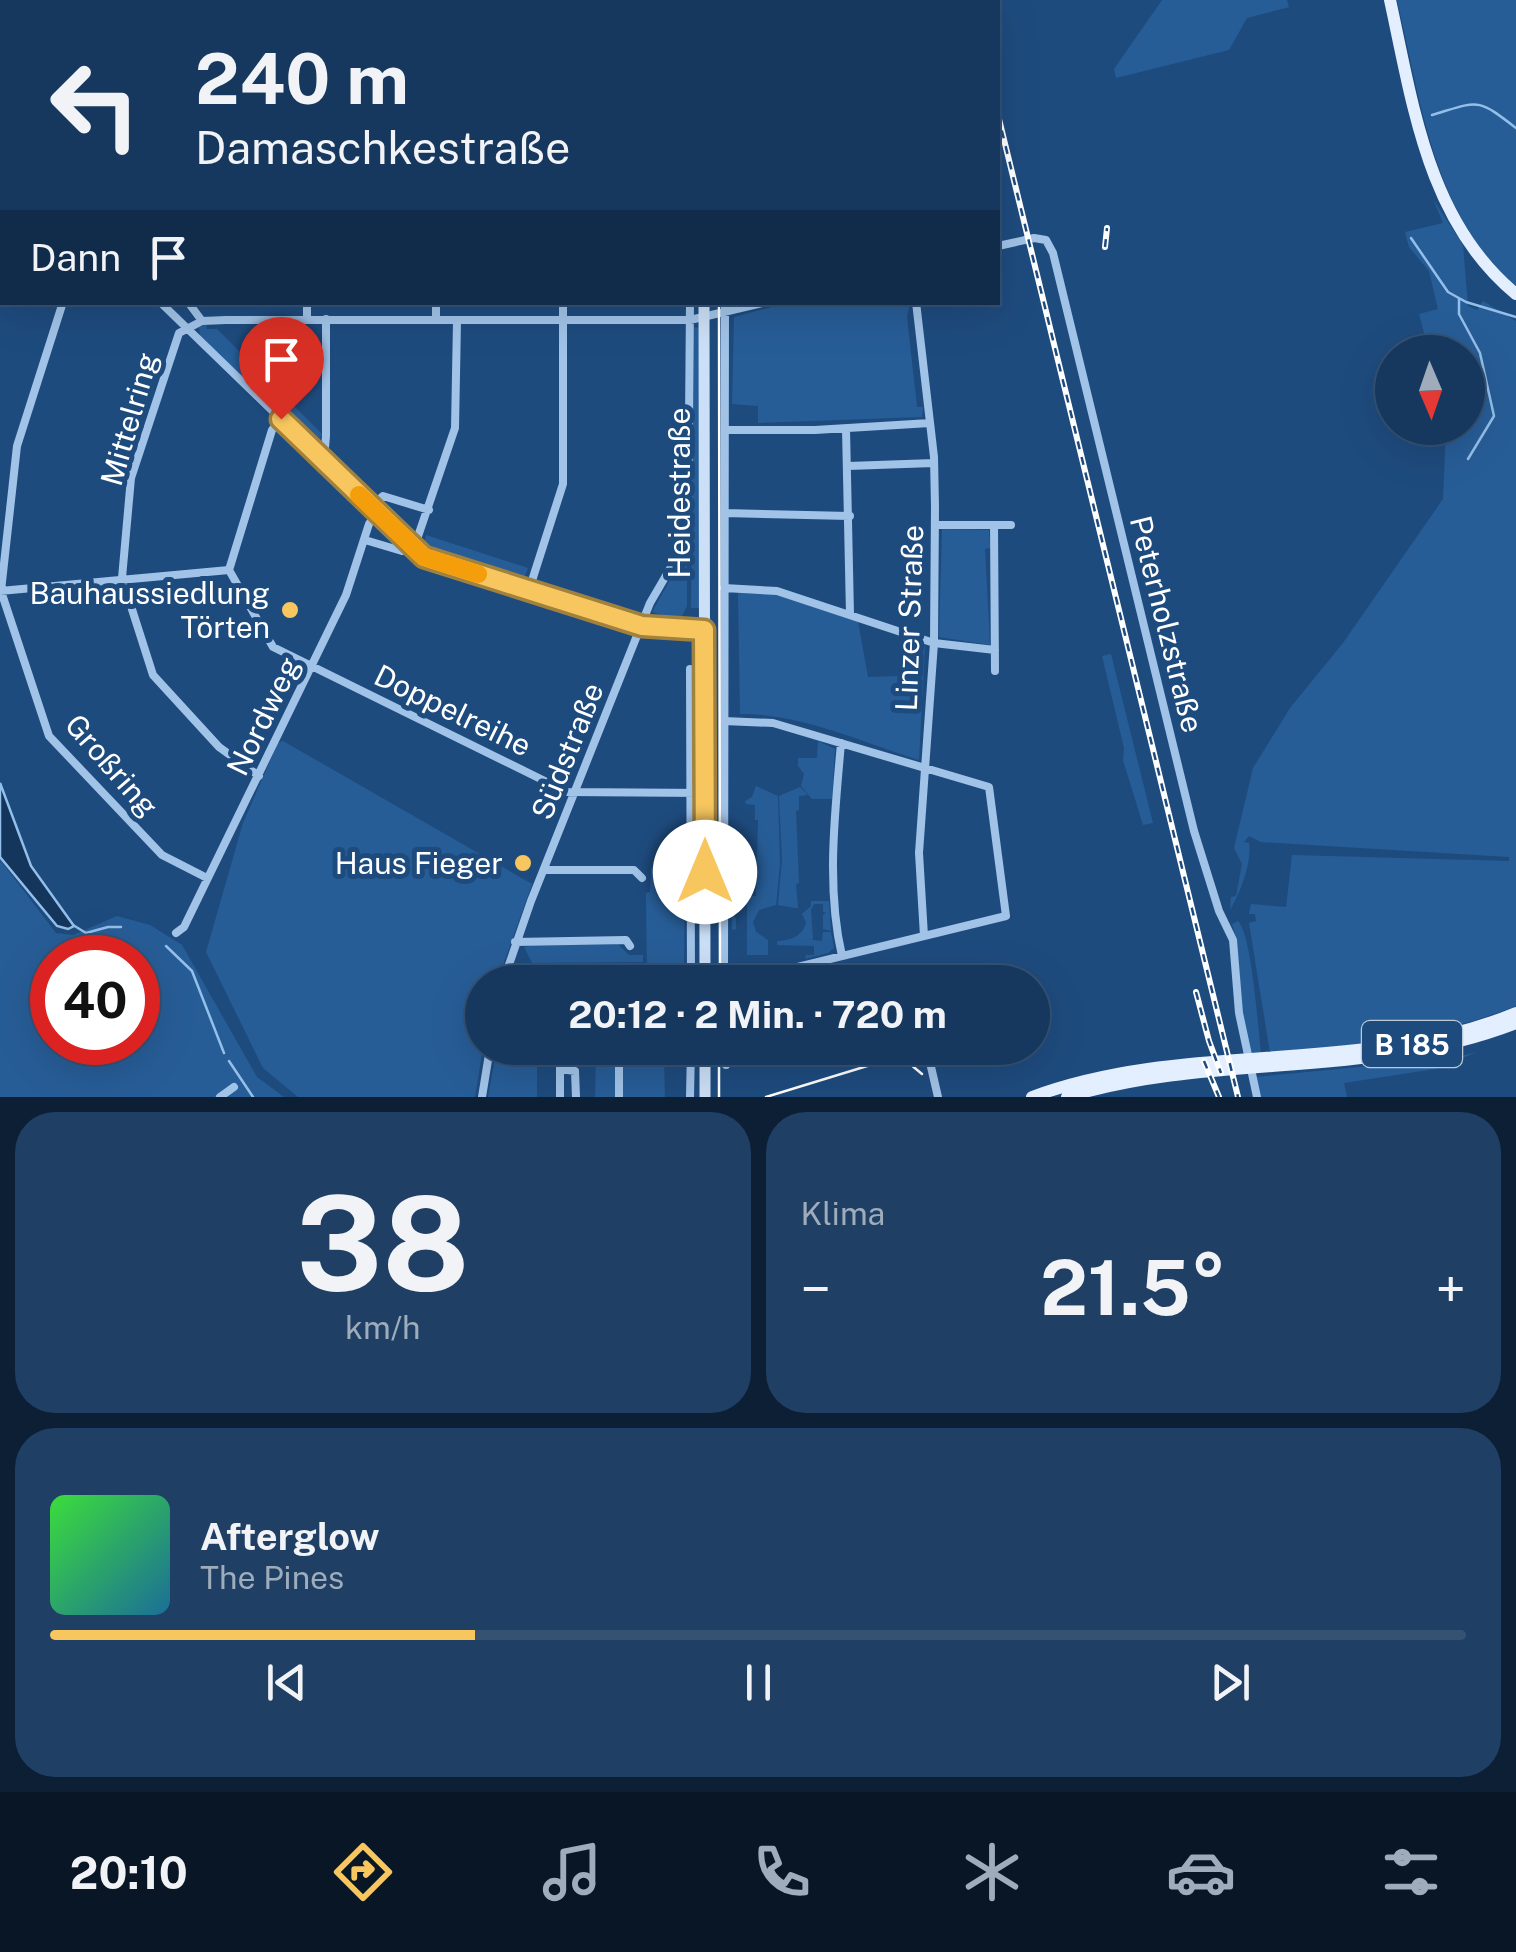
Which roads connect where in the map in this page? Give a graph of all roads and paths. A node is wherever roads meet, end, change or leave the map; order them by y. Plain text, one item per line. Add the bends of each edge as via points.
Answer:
1 (1390, 0) edge
2 (1000, 246) edge
3 (1516, 294) edge
4 (61, 305) edge
5 (163, 305) edge
6 (190, 305) edge
7 (307, 305) edge
8 (436, 305) edge
9 (562, 305) edge
10 (690, 305) edge
11 (704, 305) edge
12 (725, 305) edge
13 (756, 305) edge
14 (916, 305) edge
15 (725, 313) junction
16 (307, 319) junction
17 (326, 320) junction
18 (436, 320) junction
19 (690, 320) junction
20 (704, 320) junction
21 (202, 321) junction
22 (457, 321) junction
23 (562, 321) junction
24 (186, 328) junction
25 (281, 419) junction
26 (930, 423) junction
27 (846, 429) junction
28 (726, 430) junction
29 (318, 455) junction
30 (934, 464) junction
31 (848, 466) junction
32 (374, 509) junction
33 (429, 510) junction
34 (725, 513) junction
35 (850, 516) junction
36 (935, 525) junction
37 (994, 525) junction
38 (1011, 525) dead end
39 (364, 540) junction
40 (686, 542) joint
41 (414, 548) junction
42 (228, 570) junction
43 (122, 578) junction
44 (724, 588) junction
45 (529, 590) junction
46 (0, 591) edge
47 (850, 614) junction
48 (642, 626) junction
49 (704, 630) junction
50 (934, 643) junction
51 (995, 650) junction
52 (312, 666) junction
53 (690, 670) dead end
54 (995, 672) dead end
55 (724, 721) junction
56 (841, 743) junction
57 (924, 768) junction
58 (259, 776) junction
59 (690, 793) junction
60 (704, 793) junction
61 (574, 794) junction
62 (544, 870) junction
63 (208, 878) junction
64 (642, 878) dead end
65 (176, 933) dead end
66 (924, 936) junction
67 (515, 942) junction
68 (630, 946) dead end
69 (842, 956) junction
70 (508, 965) edge
71 (690, 965) edge
72 (705, 965) edge
73 (724, 965) edge
74 (805, 965) edge
75 (1516, 1012) edge
76 (1516, 1023) edge
77 (1304, 1061) junction
78 (487, 1065) edge
79 (619, 1065) edge
80 (690, 1065) edge
81 (705, 1065) edge
82 (931, 1065) edge
83 (560, 1068) joint
84 (234, 1086) dead end
85 (1034, 1096) edge
86 (220, 1097) edge
87 (482, 1097) edge
88 (560, 1097) edge
89 (576, 1097) edge
90 (619, 1097) edge
91 (690, 1097) edge
92 (704, 1097) edge
93 (938, 1097) edge
94 (1067, 1097) edge
95 (1257, 1097) edge

1 - 3 main road via 1440,194 1471,247
2 - 95 street, Peterholzstraße via 1038,238 1053,252 1194,831 1234,940 1237,998
4 - 46 street, Großring via 16,446
5 - 24 street
6 - 21 street
7 - 16 street
8 - 18 street
9 - 23 street
10 - 19 street, Heidestraße
11 - 20 street, Heidestraße
12 - 15 street, Heidestraße
13 - 15 street
14 - 26 street, Linzer Straße
15 - 20 street
15 - 28 street, Heidestraße
16 - 17 street
16 - 21 street
17 - 18 street
17 - 29 street via 326,436
18 - 22 street
19 - 20 street
19 - 23 street
19 - 40 street, Heidestraße
20 - 49 street, Heidestraße
21 - 24 street
22 - 23 street
22 - 33 street via 455,428
23 - 45 street via 563,484
24 - 25 street
24 - 43 street, Mittelring via 176,338 131,478
25 - 29 street
25 - 42 street
26 - 27 street
26 - 30 street, Linzer Straße
27 - 28 street
27 - 31 street
28 - 34 street, Heidestraße
29 - 32 street
30 - 31 street
30 - 36 street, Linzer Straße
31 - 35 street
32 - 33 street via 383,496
32 - 39 street, Nordweg
32 - 41 street
33 - 41 street
34 - 35 street, Heidestraße
34 - 44 street, Heidestraße
35 - 47 street
36 - 37 street
36 - 50 street, Linzer Straße
37 - 38 street
37 - 51 street
39 - 41 street via 402,552
39 - 52 street, Nordweg
40 - 48 street, Südstraße
41 - 45 street via 429,559
42 - 43 street
42 - 52 street, Doppelreihe via 273,647
43 - 46 street
43 - 58 street, Mittelring via 152,675 219,747
44 - 47 street via 776,591
44 - 55 street, Heidestraße
45 - 48 street
46 - 63 street, Großring via 49,736 162,855
47 - 50 street
48 - 49 street
48 - 61 street, Südstraße
49 - 60 street, Heidestraße
50 - 51 street
50 - 57 street, Linzer Straße
51 - 54 street
52 - 58 street, Nordweg
52 - 61 street, Doppelreihe
53 - 59 street
55 - 56 street via 773,723
55 - 73 street, Heidestraße
56 - 57 street
56 - 69 street via 834,860
57 - 66 street, Linzer Straße
57 - 66 street via 989,787 1006,916
58 - 63 street, Nordweg
59 - 60 street
59 - 61 street
59 - 71 street
60 - 72 street, Heidestraße
61 - 62 street, Südstraße
62 - 64 street via 634,870
62 - 67 street, Südstraße
63 - 65 street, Nordweg
66 - 69 street
67 - 68 street via 626,940
67 - 70 street, Südstraße
69 - 74 street
75 - 77 main road, B 185 via 1418,1042
76 - 77 main road, B 185 via 1432,1050
77 - 85 main road, B 185 via 1128,1072
77 - 94 main road, B 185 via 1132,1081
78 - 87 street
79 - 90 street
80 - 91 street
81 - 92 street
82 - 93 street
83 - 88 street
83 - 89 street via 575,1071
84 - 86 street

